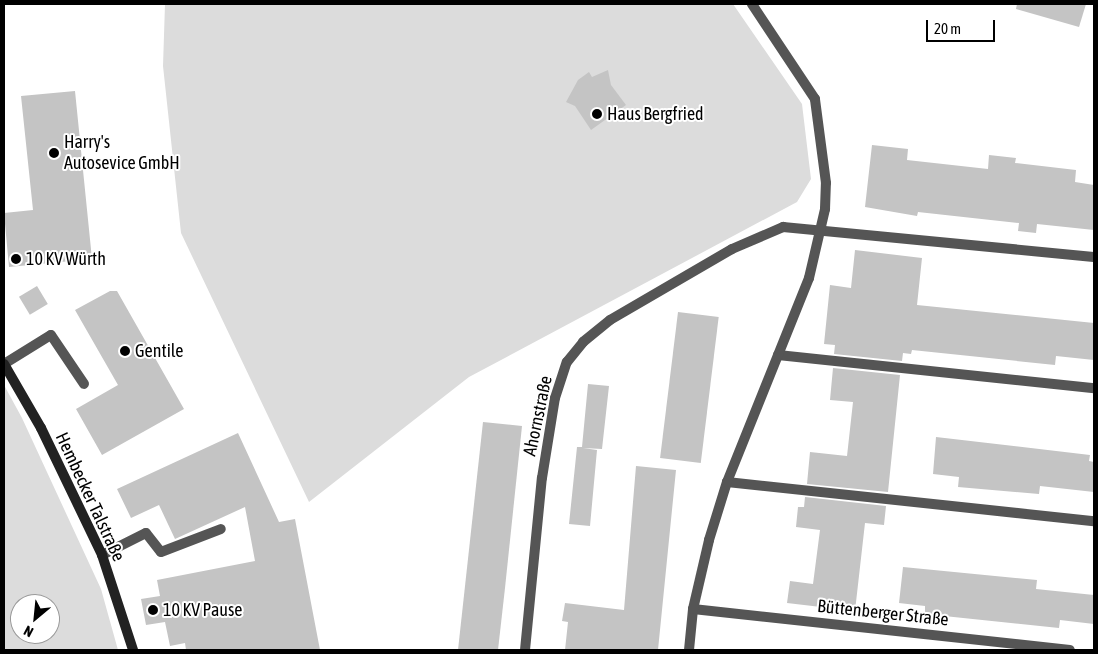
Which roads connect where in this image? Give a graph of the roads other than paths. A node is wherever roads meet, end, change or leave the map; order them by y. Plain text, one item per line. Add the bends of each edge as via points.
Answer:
1 (752, 4) edge
2 (820, 230) junction
3 (1094, 257) edge
4 (778, 355) junction
5 (4, 364) edge
6 (84, 384) dead end
7 (1094, 388) edge
8 (727, 482) junction
9 (1094, 521) edge
10 (221, 530) dead end
11 (102, 555) junction
12 (693, 608) junction
13 (132, 650) edge
14 (525, 650) edge
15 (690, 650) edge
16 (1070, 650) edge

1 - 2 street via 815,99 826,183
2 - 3 street
2 - 4 street via 809,278
2 - 14 street, Ahornstraße via 784,227 732,250 610,320 583,342 567,362 555,398 542,478
4 - 7 street
4 - 8 street
5 - 6 street via 51,335
5 - 11 street, Hembecker Talstraße via 41,428
8 - 9 street
8 - 12 street
10 - 11 street via 161,552 146,533
11 - 13 street, Hembecker Talstraße
12 - 15 street
12 - 16 street, Büttenberger Straße

